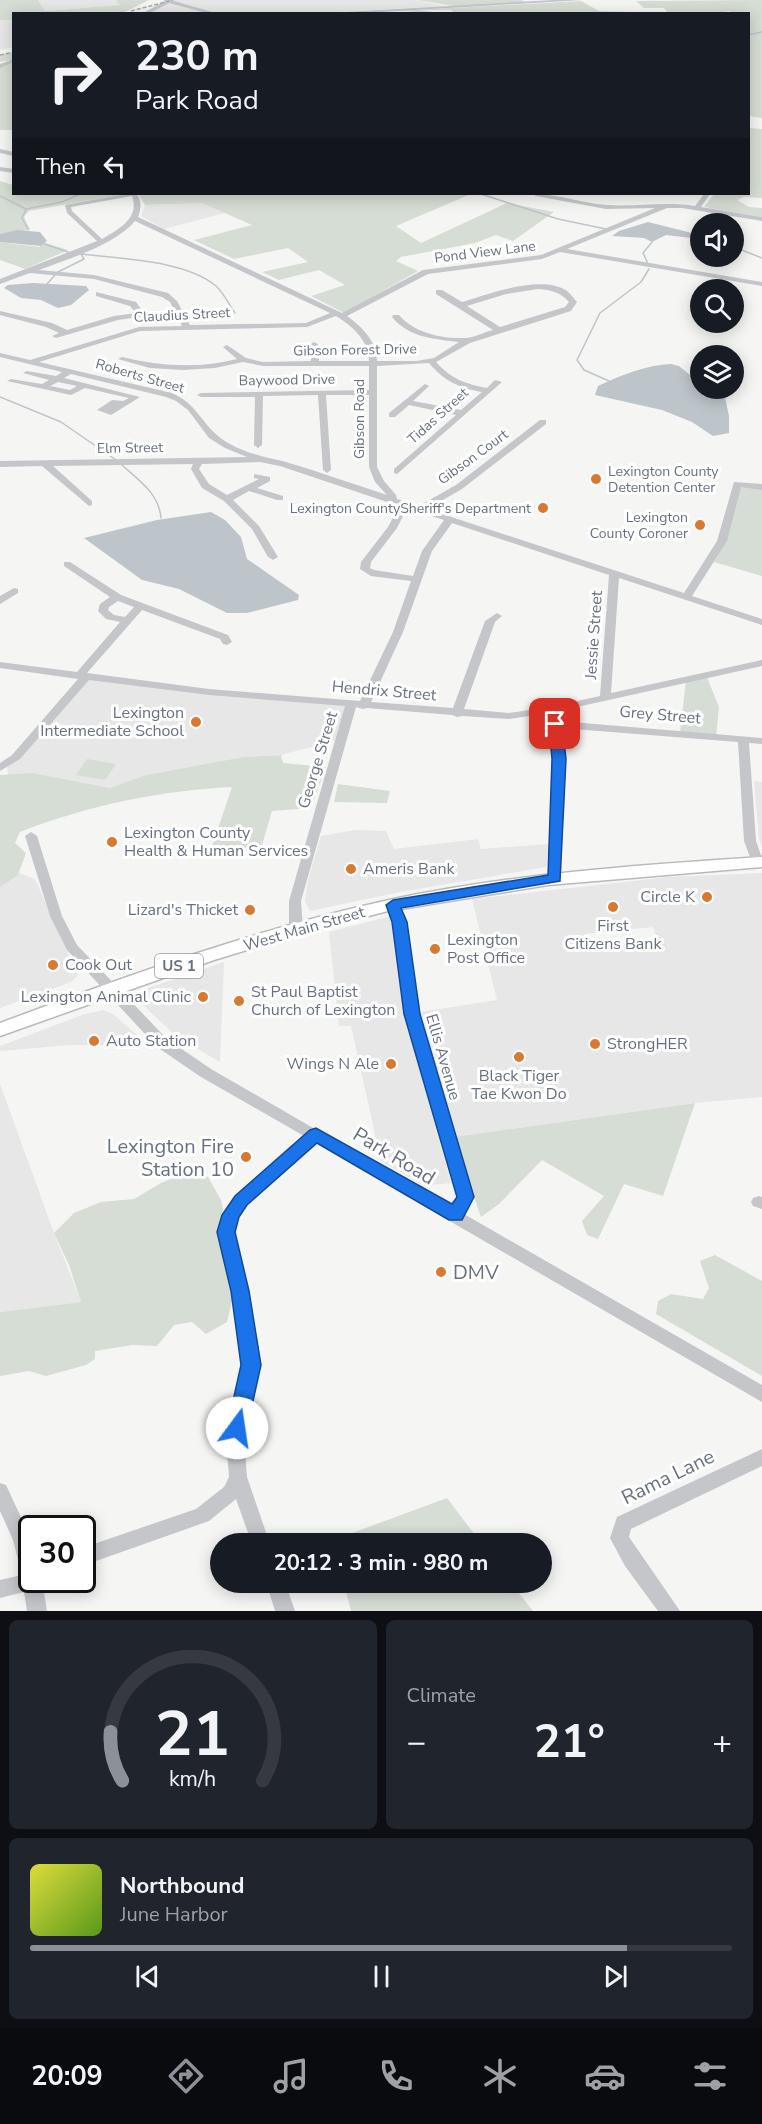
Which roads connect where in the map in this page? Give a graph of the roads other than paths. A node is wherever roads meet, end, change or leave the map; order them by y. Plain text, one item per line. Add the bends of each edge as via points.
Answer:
1 (166, 0) edge
2 (581, 0) edge
3 (533, 2) edge
4 (146, 12) edge
5 (210, 12) edge
6 (348, 12) edge
7 (128, 195) edge
8 (134, 195) edge
9 (541, 195) edge
10 (706, 195) edge
11 (669, 205) junction
12 (697, 208) junction
13 (134, 218) junction
14 (762, 219) edge
15 (101, 241) junction
16 (560, 250) junction
17 (27, 271) junction
18 (516, 278) dead end
19 (0, 282) edge
20 (762, 284) edge
21 (525, 287) junction
22 (440, 292) dead end
23 (99, 294) dead end
24 (464, 304) junction
25 (0, 313) edge
26 (142, 314) junction
27 (339, 315) junction
28 (396, 317) dead end
29 (146, 323) dead end
30 (186, 326) junction
31 (499, 330) junction
32 (66, 333) junction
33 (56, 336) dead end
34 (467, 341) junction
35 (314, 344) dead end
36 (227, 347) dead end
37 (0, 355) edge
38 (123, 359) dead end
39 (243, 360) junction
40 (431, 361) junction
41 (32, 362) junction
42 (373, 363) junction
43 (315, 364) junction
44 (70, 371) junction
45 (27, 373) dead end
46 (57, 379) junction
47 (11, 381) dead end
48 (498, 382) dead end
49 (84, 386) junction
50 (425, 386) dead end
51 (43, 387) junction
52 (149, 390) junction
53 (486, 390) junction
54 (373, 392) junction
55 (322, 393) junction
56 (259, 394) junction
57 (201, 395) dead end
58 (135, 398) junction
59 (408, 402) junction
60 (124, 405) dead end
61 (461, 413) junction
62 (392, 415) dead end
63 (543, 422) dead end
64 (258, 445) dead end
65 (198, 460) junction
66 (261, 460) junction
67 (44, 463) junction
68 (0, 464) edge
69 (327, 470) dead end
70 (397, 471) dead end
71 (257, 476) dead end
72 (762, 487) edge
73 (251, 489) junction
74 (280, 498) dead end
75 (227, 499) junction
76 (391, 501) junction
77 (89, 503) dead end
78 (404, 505) junction
79 (418, 510) junction
80 (449, 520) junction
81 (273, 557) dead end
82 (67, 564) dead end
83 (614, 574) junction
84 (416, 579) junction
85 (14, 591) dead end
86 (117, 597) junction
87 (686, 597) junction
88 (0, 601) edge
89 (141, 605) junction
90 (497, 616) dead end
91 (127, 621) junction
92 (762, 622) edge
93 (227, 642) dead end
94 (762, 663) edge
95 (0, 665) edge
96 (82, 676) junction
97 (605, 698) junction
98 (357, 705) junction
99 (550, 710) junction
100 (457, 714) junction
101 (555, 724) junction
102 (743, 739) junction
103 (762, 741) edge
104 (0, 768) edge
105 (31, 836) dead end
106 (760, 862) edge
107 (555, 878) junction
108 (393, 905) junction
109 (296, 929) junction
110 (111, 990) junction
111 (0, 1030) edge
112 (316, 1134) junction
113 (456, 1215) junction
114 (762, 1394) edge
115 (762, 1457) edge
116 (238, 1477) junction
117 (0, 1491) edge
118 (18, 1531) edge
119 (257, 1533) edge
120 (96, 1552) edge
121 (18, 1582) edge
122 (0, 1589) edge
123 (35, 1593) edge
124 (279, 1593) edge
125 (38, 1611) edge
126 (285, 1611) edge
127 (670, 1611) edge

1 - 4 street
1 - 5 street
2 - 3 street
3 - 6 street
7 - 15 street via 67,206
8 - 13 street via 138,203
9 - 11 street, Pond View Lane via 606,207
10 - 12 street
11 - 12 street, Pond View Lane
11 - 16 street, Pond View Lane
12 - 14 street, Pond View Lane
13 - 15 street
13 - 27 street, Gibson Road
15 - 17 street
16 - 20 street
16 - 27 street, Pond View Lane via 529,260 426,272
17 - 19 street
17 - 30 street via 94,277 165,295 173,301
18 - 21 street
21 - 24 street, Gibson Forest Drive
21 - 31 street, Gibson Forest Drive via 555,289 570,295 573,302 568,309
22 - 24 street
23 - 26 street via 133,304
24 - 31 street
25 - 32 street
26 - 29 street
26 - 32 street
27 - 30 street, Claudius Street via 307,325
27 - 42 street, Gibson Road via 369,342
28 - 34 street via 402,327
30 - 41 street, Claudius Street via 132,330
31 - 34 street, Gibson Forest Drive
32 - 33 street
34 - 40 street, Gibson Forest Drive
35 - 43 street
36 - 39 street
37 - 41 street, Roberts Street
38 - 39 street via 174,366
39 - 43 street, Gibson Forest Drive
40 - 42 street, Gibson Forest Drive
40 - 53 street via 445,378
41 - 44 street, Roberts Street
42 - 43 street, Gibson Forest Drive
42 - 54 street, Gibson Road
44 - 46 street
44 - 52 street, Roberts Street
45 - 46 street
46 - 49 street
46 - 51 street
47 - 51 street
48 - 53 street, Tidas Street
49 - 51 street via 71,393
49 - 58 street
50 - 59 street
52 - 58 street
52 - 66 street, Roberts Street via 185,401 213,436
53 - 61 street, Tidas Street
54 - 55 street, Baywood Drive
54 - 76 street, Gibson Road via 373,467 393,497
55 - 56 street, Baywood Drive
55 - 69 street
56 - 57 street, Baywood Drive
56 - 64 street
58 - 60 street
59 - 61 street
59 - 62 street
61 - 70 street, Tidas Street
63 - 79 street, Gibson Court via 459,487
65 - 66 street, Elm Street
65 - 67 street, Elm Street
65 - 75 street via 195,469 201,482
66 - 76 street, Roberts Street
67 - 68 street, Elm Street
67 - 77 street
71 - 73 street via 267,479
72 - 87 street via 737,484 722,541
73 - 74 street
73 - 75 street
75 - 81 street via 260,533
76 - 78 street
78 - 79 street
78 - 84 street via 365,569
79 - 80 street
80 - 83 street
80 - 84 street, George Street via 428,551
82 - 86 street
83 - 87 street
83 - 97 street, Jessie Street
84 - 98 street, George Street via 398,632
85 - 88 street
86 - 89 street
86 - 91 street via 103,611
87 - 92 street
89 - 91 street
89 - 93 street via 224,637
90 - 100 street via 490,621
91 - 96 street
94 - 97 street, Hendrix Street
95 - 96 street, Hendrix Street
96 - 98 street, Hendrix Street
96 - 104 street via 16,757
97 - 99 street, Hendrix Street
98 - 100 street, Hendrix Street
98 - 109 street, George Street via 295,901
99 - 100 street, Hendrix Street via 509,716
99 - 101 street
101 - 102 street, Grey Street
101 - 107 street via 559,759
102 - 103 street, Grey Street
102 - 106 street via 750,841
105 - 110 street, Park Road via 62,932
106 - 107 main road, West Main Street / US 1
107 - 108 main road, West Main Street / US 1
108 - 109 main road, West Main Street / US 1
108 - 113 street, Ellis Avenue via 412,1014 465,1197
109 - 110 main road, West Main Street / US 1
110 - 111 main road, West Main Street / US 1
110 - 112 street, Park Road via 169,1048
112 - 113 street, Park Road
112 - 116 street via 241,1201 227,1223 251,1365 235,1438
113 - 114 street, Park Road
115 - 127 street, Rama Lane via 624,1523 619,1538
116 - 119 street
116 - 120 street via 222,1501 202,1515
117 - 118 street
121 - 122 street
123 - 125 street
124 - 126 street

